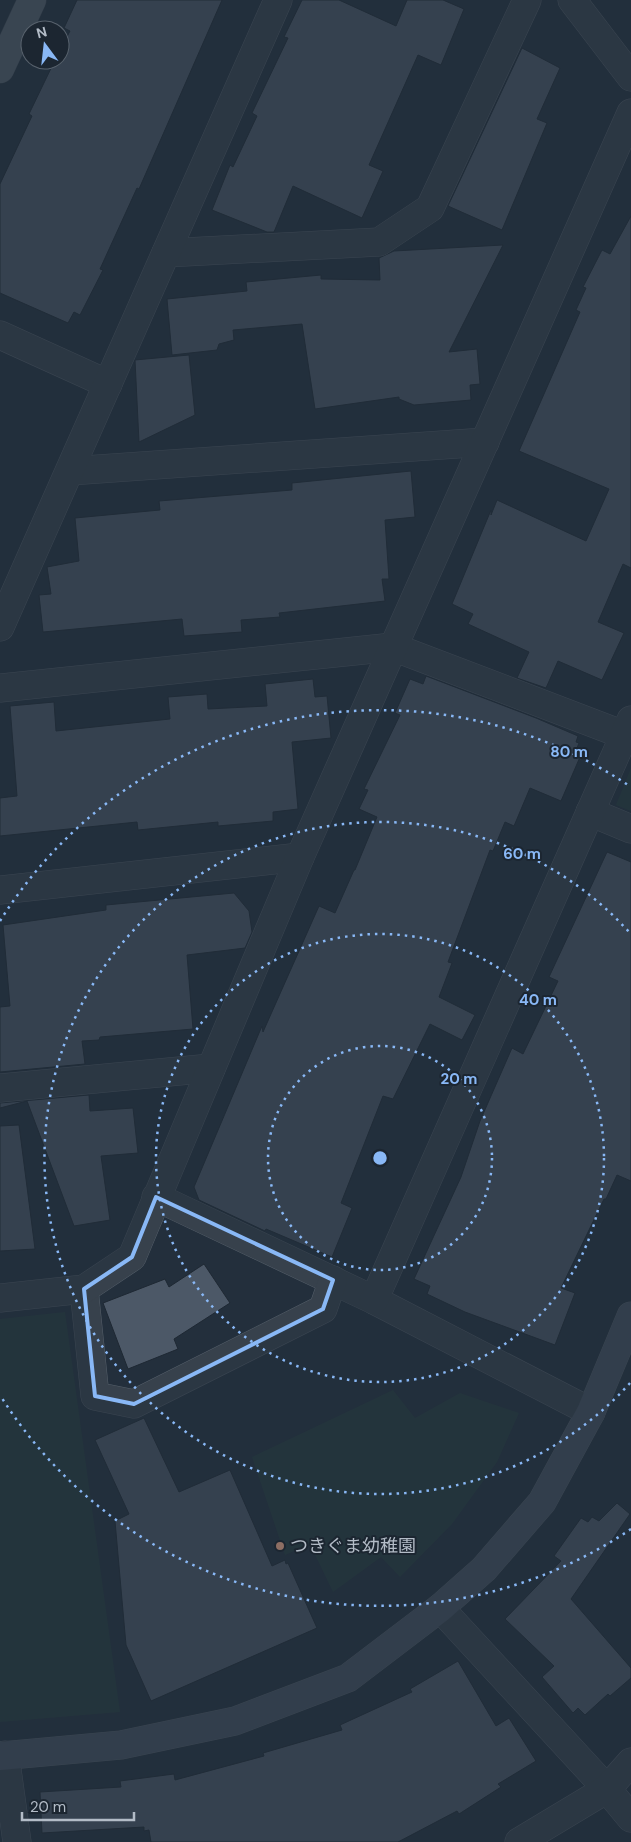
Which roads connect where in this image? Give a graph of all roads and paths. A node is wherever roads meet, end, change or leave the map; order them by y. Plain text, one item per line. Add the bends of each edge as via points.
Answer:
1 (32, 0) edge
2 (278, 0) edge
3 (527, 0) edge
4 (572, 0) edge
5 (0, 69) edge
6 (631, 77) edge
7 (631, 113) edge
8 (166, 253) junction
9 (0, 335) edge
10 (108, 384) junction
11 (484, 442) junction
12 (70, 471) junction
13 (0, 627) edge
14 (393, 647) junction
15 (0, 688) edge
16 (628, 728) edge
17 (590, 812) junction
18 (631, 829) edge
19 (300, 856) junction
20 (0, 890) edge
21 (211, 1068) junction
22 (0, 1088) edge
23 (156, 1197) junction
24 (333, 1280) junction
25 (84, 1289) junction
26 (0, 1298) edge
27 (374, 1300) junction
28 (631, 1316) edge
29 (591, 1412) junction
30 (440, 1608) junction
31 (3, 1755) edge
32 (631, 1762) edge
33 (607, 1789) junction
34 (631, 1818) edge
35 (17, 1842) edge
36 (519, 1842) edge

1 - 5 main road
2 - 8 street
3 - 8 street via 430,208 379,242
4 - 6 street
7 - 11 street
8 - 10 street
9 - 10 street
10 - 12 street
11 - 12 street
11 - 14 street
12 - 13 street
14 - 15 street
14 - 16 street
14 - 19 street
16 - 17 street
17 - 18 street
17 - 27 street
19 - 20 street
19 - 21 street
21 - 22 street
21 - 23 street
23 - 24 street
23 - 25 street via 132,1257
24 - 25 street via 323,1309 134,1404 95,1396
24 - 27 street
25 - 26 street
27 - 29 street
28 - 29 street
29 - 30 street via 542,1502 484,1569
30 - 31 street via 348,1678 236,1721 121,1745
30 - 33 street
31 - 35 street
32 - 33 street
33 - 34 street
33 - 36 street

